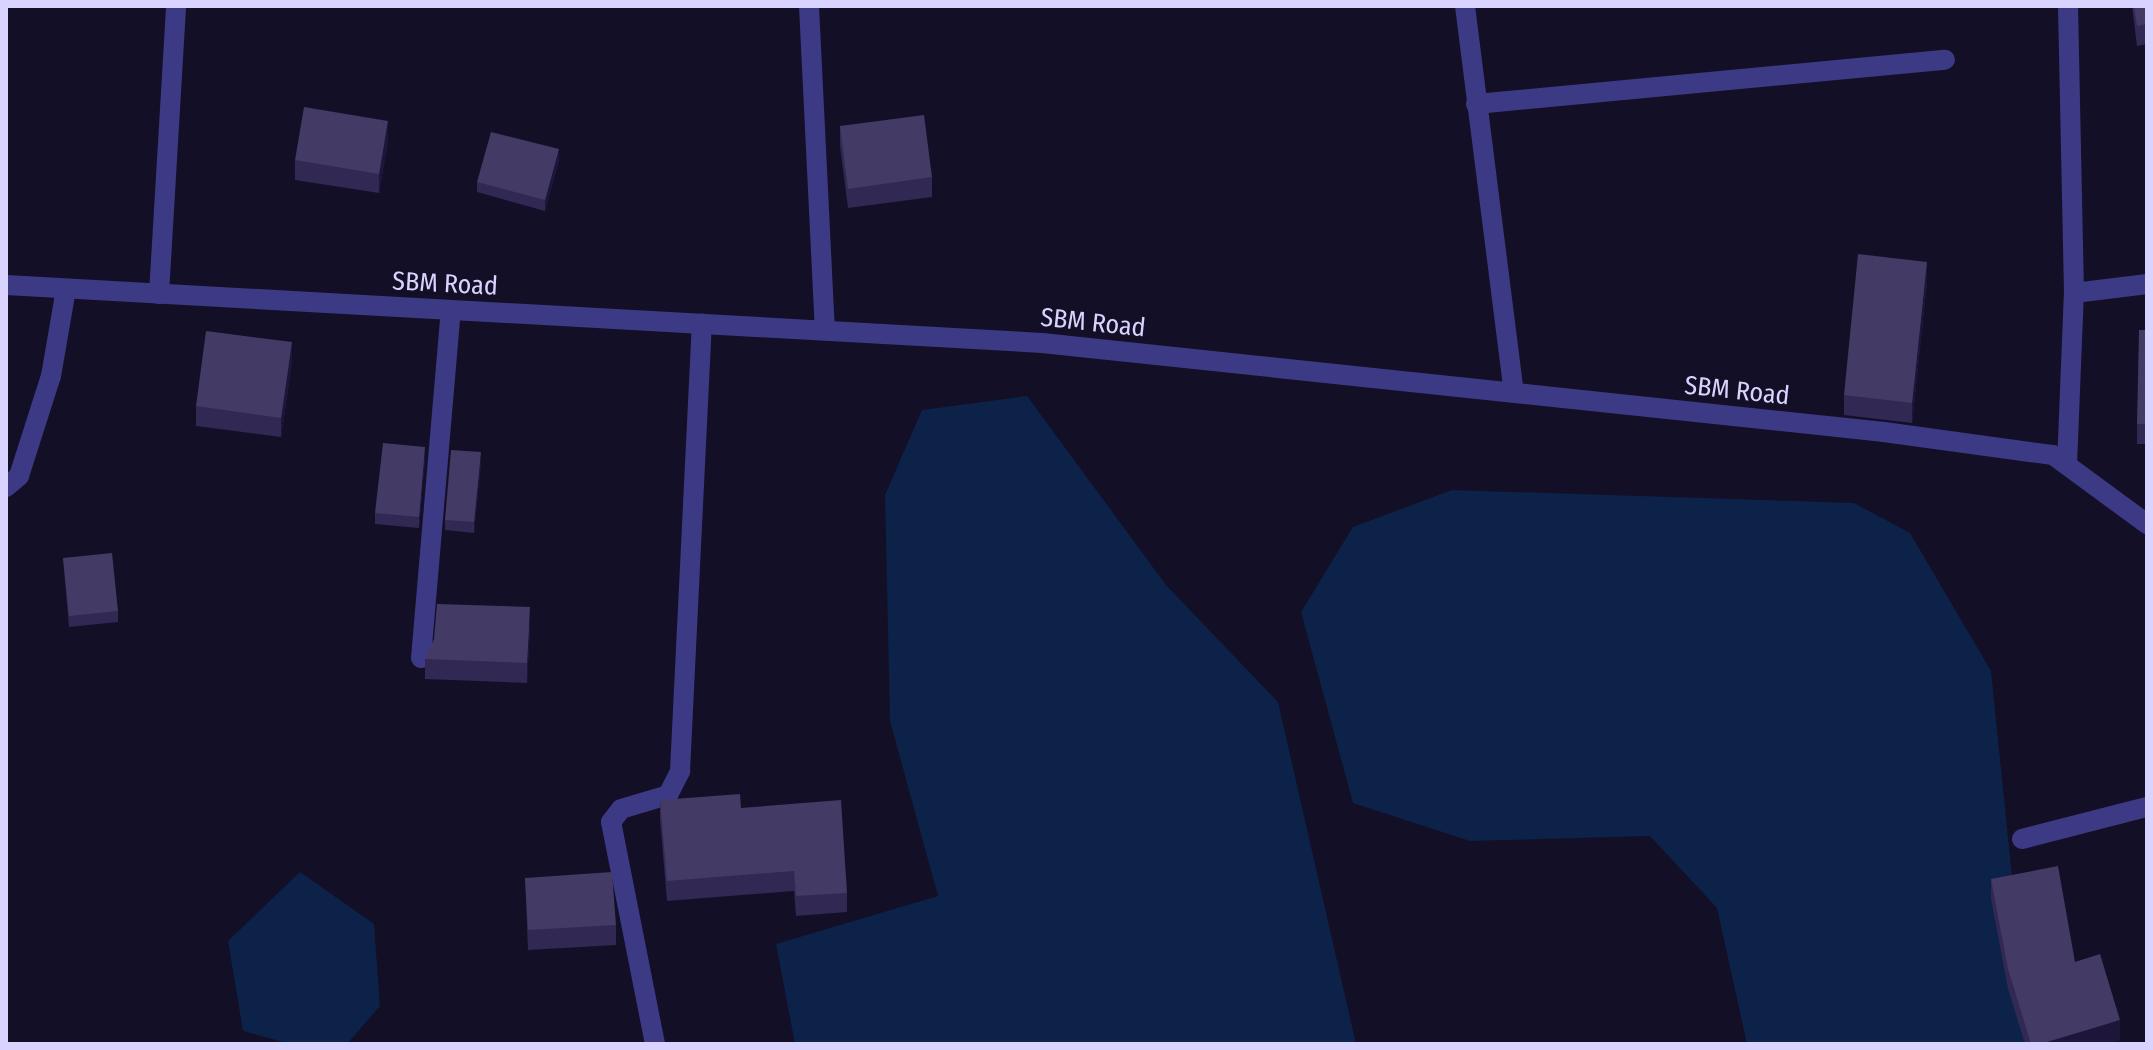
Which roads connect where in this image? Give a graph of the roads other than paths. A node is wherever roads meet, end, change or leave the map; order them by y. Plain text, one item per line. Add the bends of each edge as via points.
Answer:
1 (176, 6) edge
2 (809, 6) edge
3 (1465, 6) edge
4 (2068, 6) edge
5 (1945, 60) dead end
6 (1476, 104) junction
7 (2147, 284) edge
8 (6, 285) edge
9 (66, 289) junction
10 (2074, 293) junction
11 (159, 294) junction
12 (451, 310) junction
13 (702, 324) junction
14 (825, 331) junction
15 (1514, 393) junction
16 (2067, 465) junction
17 (6, 487) edge
18 (2147, 524) edge
19 (421, 658) dead end
20 (2147, 807) edge
21 (2022, 839) dead end
22 (655, 1044) edge

1 - 11 street
2 - 14 street
3 - 6 street
4 - 10 street
5 - 6 street
6 - 15 street
7 - 10 street
8 - 9 street, SBM Road
9 - 11 street, SBM Road
9 - 17 street via 51,376 19,476
10 - 16 street
11 - 12 street, SBM Road
12 - 13 street, SBM Road
12 - 19 street
13 - 14 street, SBM Road
13 - 22 street via 680,771 668,795 621,809 611,822
14 - 15 street, SBM Road via 1042,343
15 - 16 street, SBM Road via 1884,432 2053,455
16 - 18 street, SBM Road
20 - 21 street

